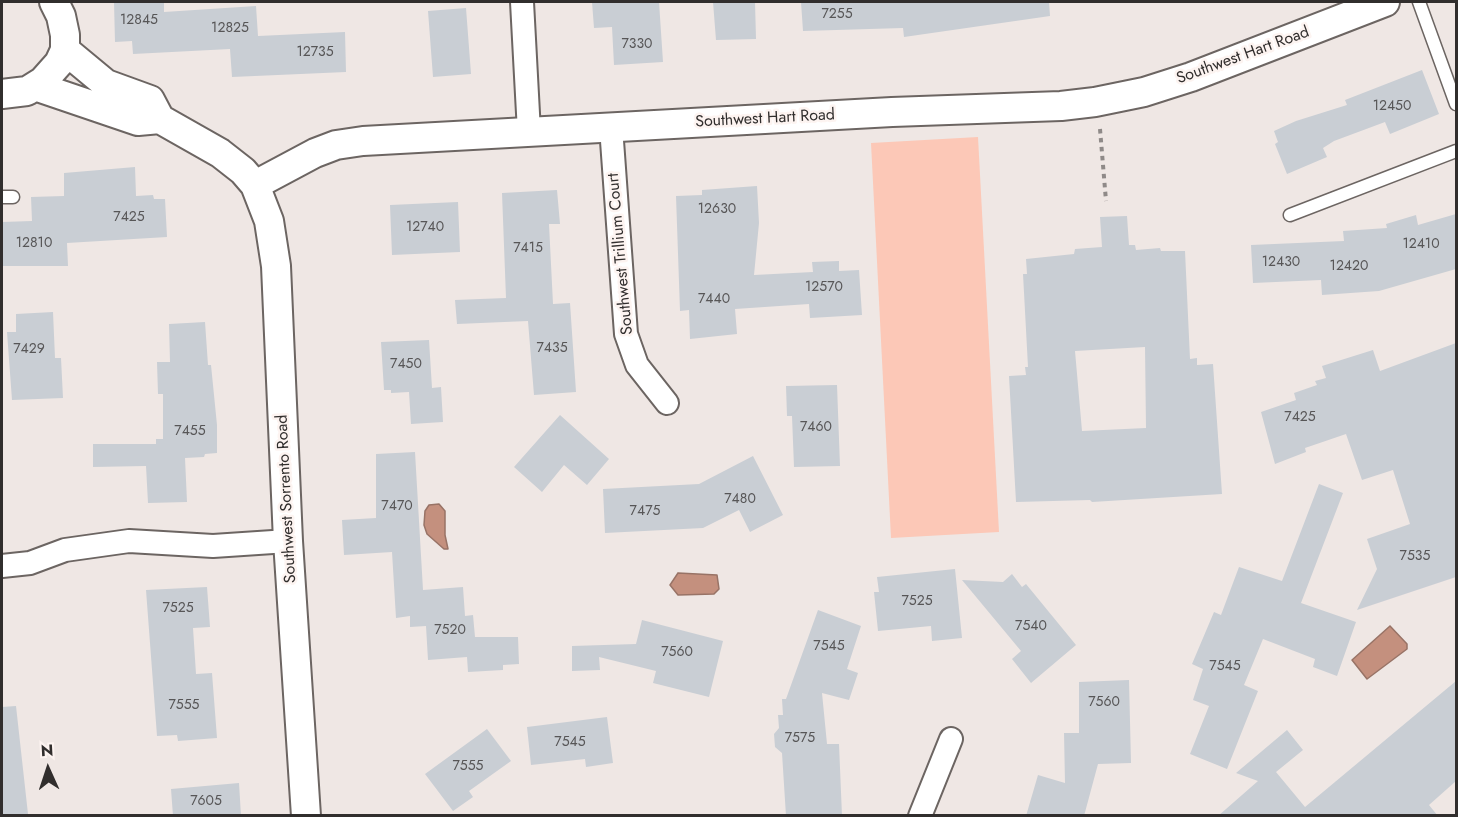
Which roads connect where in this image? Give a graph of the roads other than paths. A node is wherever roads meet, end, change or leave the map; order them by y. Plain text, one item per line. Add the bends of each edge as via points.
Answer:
1 (54, 2) edge
2 (522, 2) edge
3 (1385, 2) edge
4 (1419, 2) edge
5 (65, 50) junction
6 (35, 86) junction
7 (2, 93) edge
8 (1456, 104) edge
9 (160, 119) junction
10 (611, 127) junction
11 (529, 132) junction
12 (1456, 151) edge
13 (255, 185) junction
14 (1290, 215) dead end
15 (667, 403) dead end
16 (288, 541) junction
17 (2, 566) edge
18 (951, 739) dead end
19 (306, 816) edge
20 (921, 816) edge

1 - 5 street via 64,25
2 - 11 street
3 - 10 street, Southwest Hart Road via 1191,77 1095,102
4 - 8 lane
5 - 6 street via 51,73
5 - 9 street via 106,84 150,100
6 - 7 street via 18,93
6 - 9 street via 138,121
9 - 13 street via 220,153
10 - 11 street, Southwest Hart Road
10 - 15 street, Southwest Trillium Court via 629,349 636,365
11 - 13 street, Southwest Hart Road via 336,145
12 - 14 lane
13 - 16 street, Southwest Sorrento Road via 269,220 276,266
16 - 17 street via 213,546 129,541 65,550 30,563
16 - 19 street, Southwest Sorrento Road
18 - 20 street

